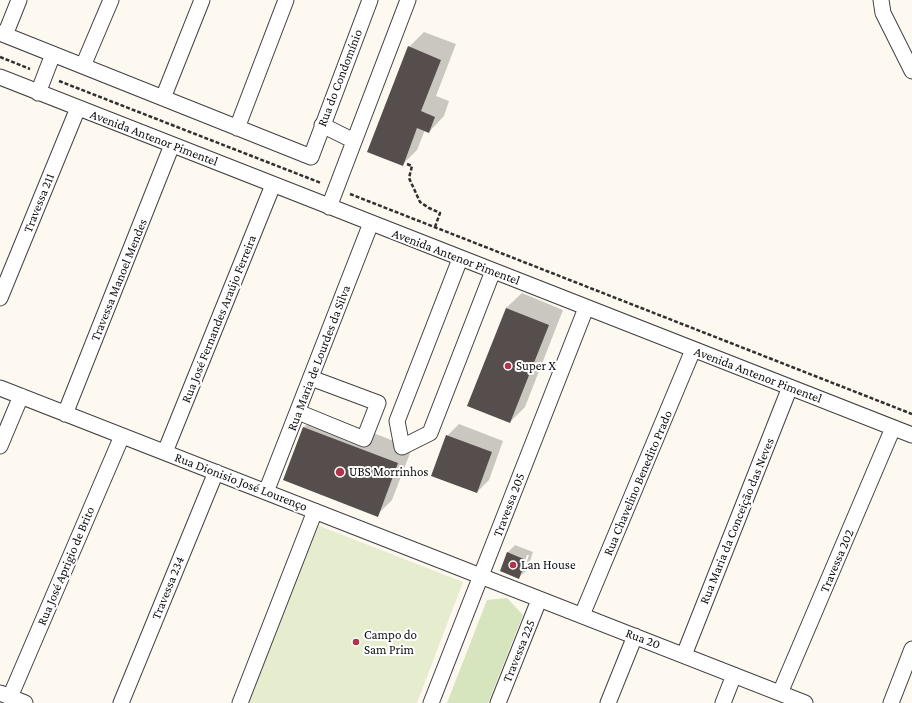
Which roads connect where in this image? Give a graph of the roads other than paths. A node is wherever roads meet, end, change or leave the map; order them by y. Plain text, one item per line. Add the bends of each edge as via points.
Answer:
1 (19, 0) edge
2 (111, 0) edge
3 (202, 0) edge
4 (286, 0) edge
5 (370, 0) edge
6 (408, 0) edge
7 (881, 0) edge
8 (3, 34) edge
9 (53, 54) junction
10 (83, 66) junction
11 (912, 71) edge
12 (0, 77) edge
13 (38, 93) junction
14 (164, 98) junction
15 (78, 108) junction
16 (322, 125) junction
17 (237, 128) junction
18 (354, 140) junction
19 (172, 145) junction
20 (273, 185) junction
21 (329, 206) junction
22 (371, 223) junction
23 (460, 259) junction
24 (493, 272) junction
25 (0, 298) edge
26 (586, 308) junction
27 (693, 350) junction
28 (311, 378) junction
29 (790, 387) junction
30 (0, 388) edge
31 (21, 396) junction
32 (298, 412) junction
33 (65, 414) junction
34 (893, 428) junction
35 (912, 435) edge
36 (122, 436) junction
37 (0, 446) edge
38 (165, 452) junction
39 (216, 472) junction
40 (266, 492) junction
41 (315, 511) junction
42 (482, 576) junction
43 (539, 600) junction
44 (582, 616) junction
45 (635, 636) junction
46 (912, 650) edge
47 (684, 655) junction
48 (734, 675) junction
49 (780, 694) junction
50 (5, 695) edge
51 (25, 703) edge
52 (121, 703) edge
53 (240, 703) edge
54 (432, 703) edge
55 (498, 703) edge
56 (608, 703) edge
57 (723, 703) edge
58 (805, 703) edge
59 (891, 703) edge

1 - 8 street
2 - 10 street
3 - 14 street
4 - 17 street
5 - 16 street, Rua do Condomínio
6 - 18 street
7 - 11 street via 883,13
8 - 9 street
9 - 10 street
9 - 13 street
10 - 14 street
12 - 13 street, Avenida Antenor Pimentel
13 - 15 street, Avenida Antenor Pimentel
14 - 17 street
15 - 19 street, Avenida Antenor Pimentel
15 - 25 street, Travessa 211
16 - 17 street, Rua do Condomínio via 311,157
16 - 18 street
18 - 21 street
19 - 20 street, Avenida Antenor Pimentel
19 - 33 street, Travessa Manoel Mendes
20 - 21 street, Avenida Antenor Pimentel
20 - 38 street, Rua José Fernandes Araújo Ferreira
21 - 22 street, Avenida Antenor Pimentel
22 - 23 street, Avenida Antenor Pimentel
22 - 28 street, Rua Maria de Lourdes da Silva
23 - 24 street, Avenida Antenor Pimentel
23 - 24 street via 397,420 402,447 430,433
24 - 26 street, Avenida Antenor Pimentel
26 - 27 street, Avenida Antenor Pimentel
26 - 42 street, Travessa 205
27 - 29 street, Avenida Antenor Pimentel
27 - 44 street, Rua Chavelino Benedito Prado
28 - 32 street, Rua Maria de Lourdes da Silva
28 - 32 street via 378,403 364,439
29 - 34 street, Avenida Antenor Pimentel
29 - 47 street, Rua Maria da Conceição das Neves
30 - 31 street, Rua Dionisio José Lourenço
31 - 33 street, Rua Dionisio José Lourenço
31 - 37 street
32 - 40 street, Rua Maria de Lourdes da Silva
33 - 36 street, Rua Dionisio José Lourenço
34 - 35 street, Avenida Antenor Pimentel
34 - 49 street, Travessa 202
36 - 38 street, Rua Dionisio José Lourenço
36 - 50 street, Rua José Aprigio de Brito
38 - 39 street, Rua Dionisio José Lourenço
39 - 40 street, Rua Dionisio José Lourenço
39 - 52 street, Travessa 234
40 - 41 street, Rua Dionisio José Lourenço
41 - 42 street, Rua Dionisio José Lourenço
41 - 53 street
42 - 43 street, Rua 20
42 - 54 street, Travessa 205
43 - 44 street, Rua 20
43 - 55 street, Travessa 225
44 - 45 street, Rua 20
45 - 47 street, Rua 20
45 - 56 street
46 - 59 street
47 - 48 street, Rua 20
48 - 49 street, Rua 20
48 - 57 street
49 - 58 street, Rua 20
50 - 51 street

